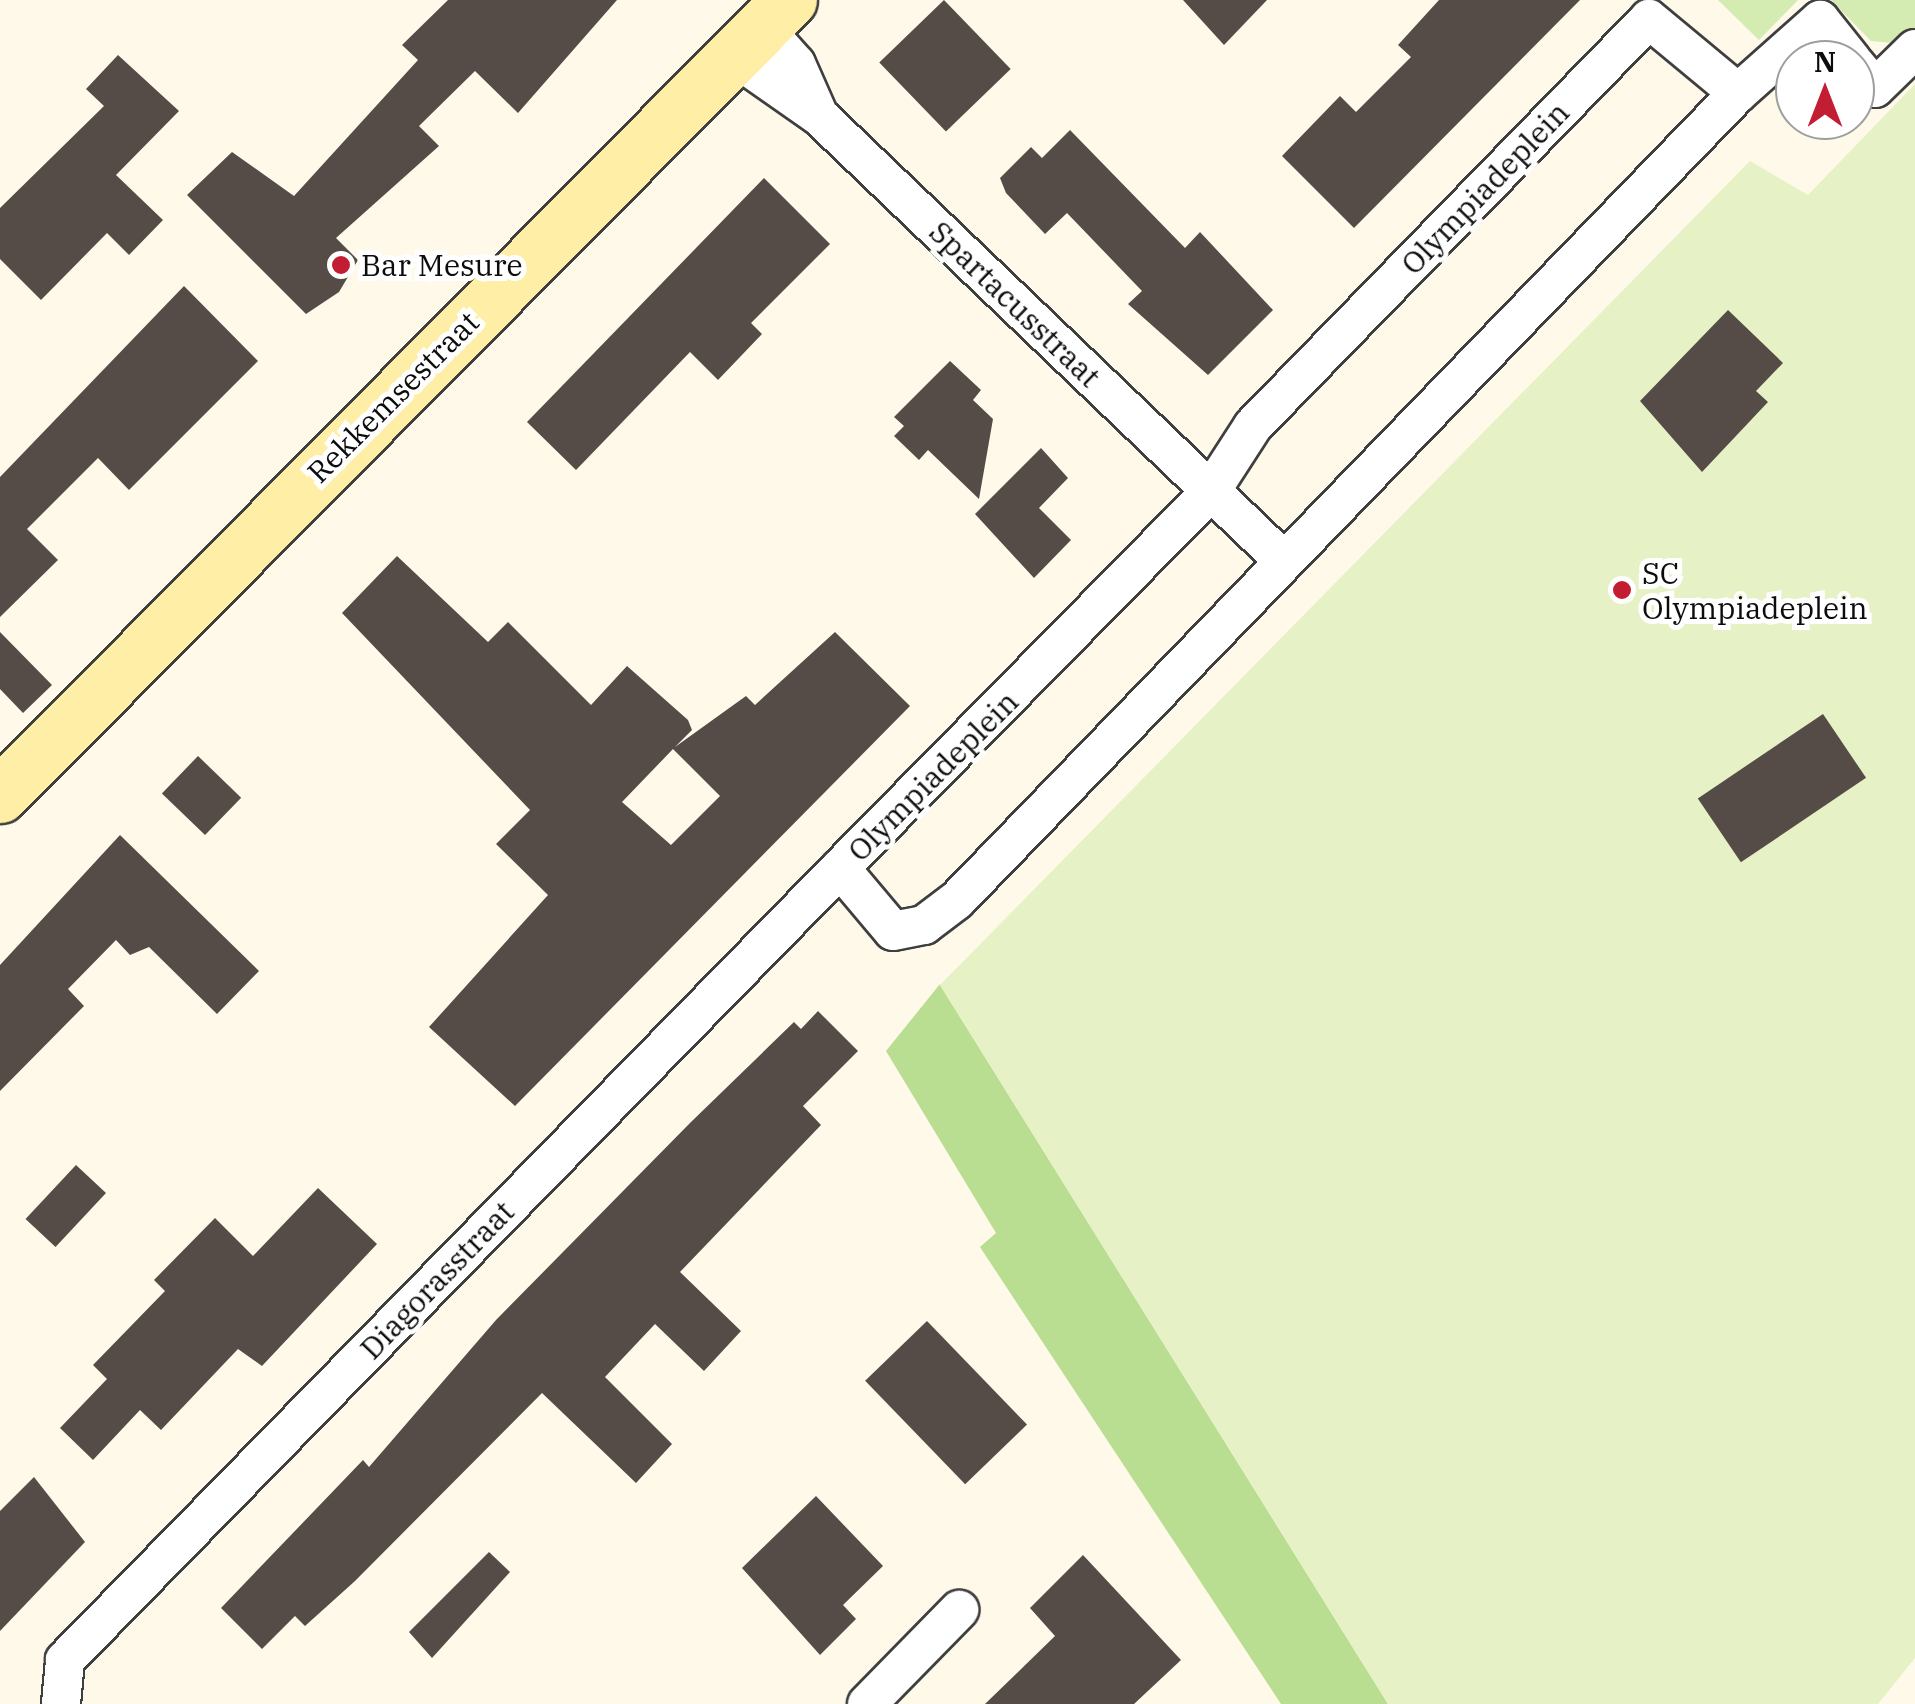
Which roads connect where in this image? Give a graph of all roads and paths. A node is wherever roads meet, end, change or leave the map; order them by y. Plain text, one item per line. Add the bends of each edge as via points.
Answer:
1 (761, 27) edge
2 (1798, 40) edge
3 (1836, 40) edge
4 (1915, 49) edge
5 (1775, 60) edge
6 (1875, 88) edge
7 (1738, 93) junction
8 (1211, 491) junction
9 (1283, 560) junction
10 (0, 796) edge
11 (840, 868) junction
12 (959, 1610) dead end
13 (60, 1704) edge
14 (867, 1704) edge

1 - 8 street, Spartacusstraat via 796,64 819,116
1 - 10 street, Rekkemsestraat
2 - 3 street, Olympiadeplein via 1820,20
4 - 6 street, Olympiadeplein
5 - 7 street, Olympiadeplein
7 - 8 street, Olympiadeplein via 1650,19 1253,426
7 - 9 street, Olympiadeplein
8 - 9 street
8 - 11 street, Olympiadeplein
9 - 11 street, Olympiadeplein via 924,925 893,932
11 - 13 street, Diagorasstraat via 65,1660
12 - 14 street

